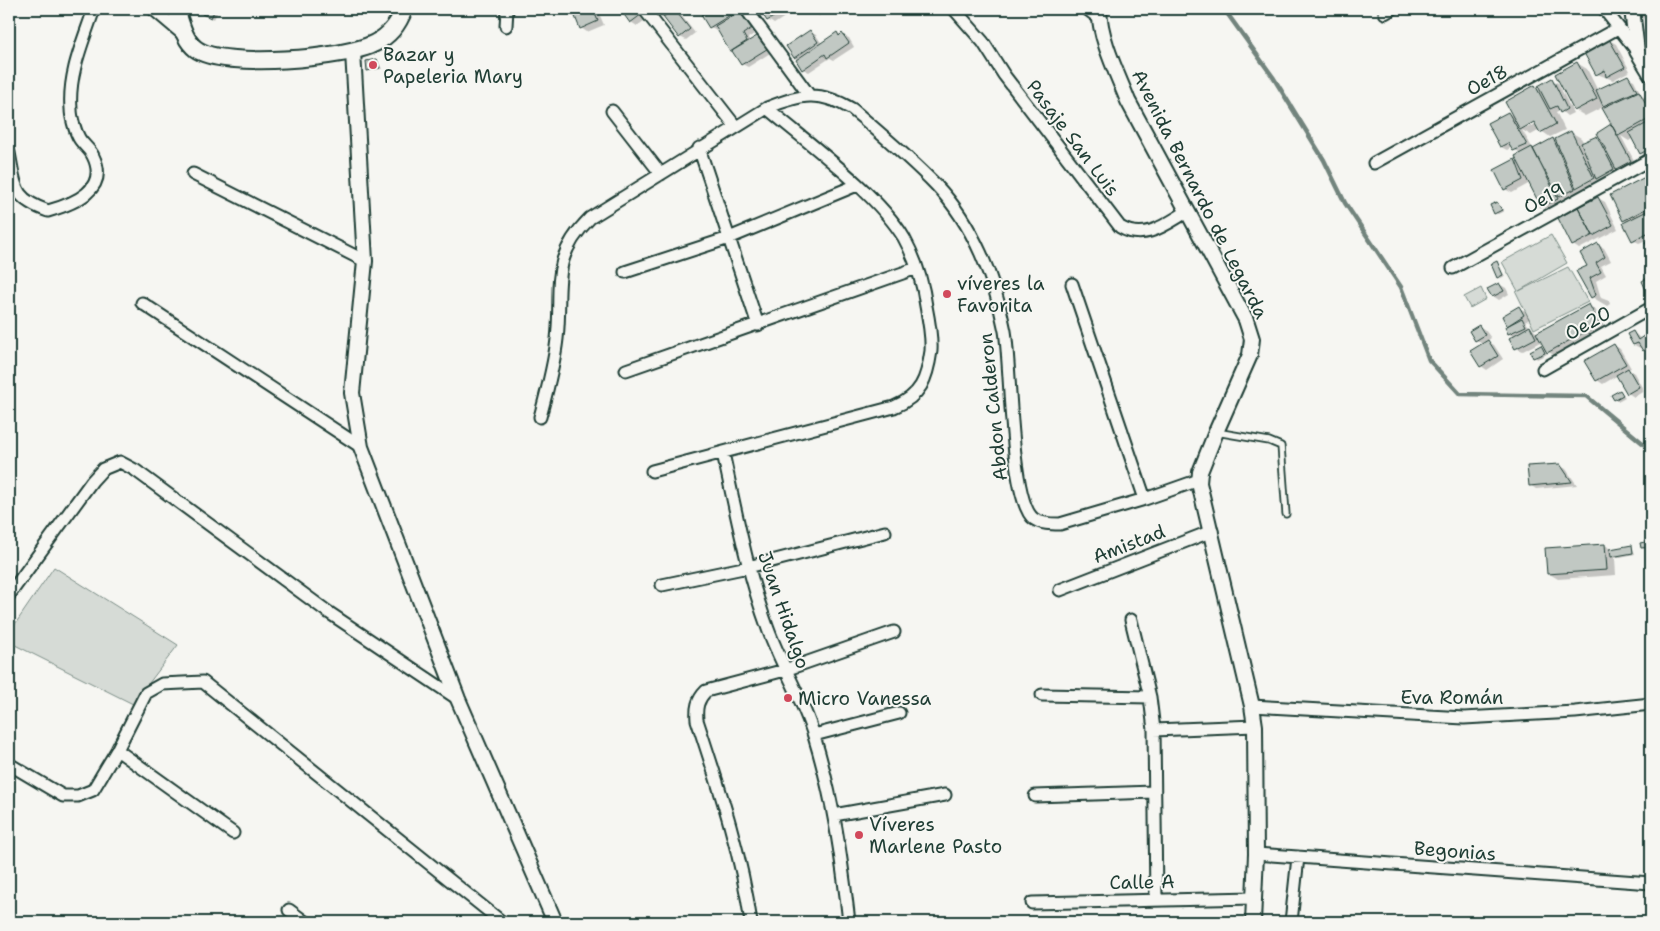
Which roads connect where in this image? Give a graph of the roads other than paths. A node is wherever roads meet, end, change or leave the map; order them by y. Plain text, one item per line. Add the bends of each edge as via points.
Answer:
1 (94, 9) edge
2 (153, 9) edge
3 (176, 9) edge
4 (404, 9) edge
5 (507, 9) edge
6 (644, 9) edge
7 (746, 9) edge
8 (954, 9) edge
9 (1087, 9) edge
10 (1604, 9) edge
11 (1632, 9) edge
12 (1099, 13) edge
13 (506, 26) dead end
14 (1618, 28) junction
15 (186, 37) junction
16 (1637, 51) junction
17 (352, 52) junction
18 (1651, 74) edge
19 (809, 95) junction
20 (767, 108) junction
21 (612, 111) dead end
22 (736, 127) junction
23 (699, 148) junction
24 (9, 153) edge
25 (1651, 159) edge
26 (1374, 163) dead end
27 (193, 174) dead end
28 (661, 174) junction
29 (856, 185) junction
30 (1188, 210) junction
31 (729, 238) junction
32 (365, 262) junction
33 (916, 268) junction
34 (1453, 268) dead end
35 (625, 272) dead end
36 (1072, 284) dead end
37 (142, 303) dead end
38 (1651, 308) edge
39 (758, 324) junction
40 (1543, 369) dead end
41 (626, 370) dead end
42 (540, 417) dead end
43 (1216, 432) junction
44 (360, 447) junction
45 (723, 453) junction
46 (652, 471) dead end
47 (1199, 480) junction
48 (1145, 499) junction
49 (1286, 514) dead end
50 (1212, 531) junction
51 (885, 532) dead end
52 (748, 567) junction
53 (662, 585) dead end
54 (1060, 590) dead end
55 (9, 595) edge
56 (1131, 620) dead end
57 (894, 632) dead end
58 (785, 670) junction
59 (1042, 695) dead end
60 (1150, 697) junction
61 (458, 699) junction
62 (1651, 704) edge
63 (1252, 706) junction
64 (899, 712) dead end
65 (1255, 726) junction
66 (1154, 730) junction
67 (814, 735) junction
68 (117, 750) junction
69 (9, 764) edge
70 (1154, 792) junction
71 (946, 795) dead end
72 (1035, 796) dead end
73 (834, 815) junction
74 (233, 833) dead end
75 (1256, 854) junction
76 (1298, 858) junction
77 (1651, 883) edge
78 (1254, 898) junction
79 (1156, 899) junction
80 (1032, 903) dead end
81 (290, 910) dead end
82 (304, 922) edge
83 (502, 922) edge
84 (555, 922) edge
85 (750, 922) edge
86 (849, 922) edge
87 (1253, 922) edge
88 (1291, 922) edge

1 - 24 street via 72,76 71,110 78,138 93,156 97,172 94,186 83,198 48,211 28,204 17,192
2 - 15 street
3 - 15 main road
4 - 17 main road via 398,22 385,36
5 - 13 street
6 - 22 street
7 - 19 street
8 - 30 street, Pasaje San Luis via 983,42 1008,81 1120,228 1129,233 1151,232
9 - 12 street
10 - 14 street
11 - 16 street
12 - 30 street, Avenida Bernardo de Legarda via 1113,64 1128,101
14 - 16 street
14 - 26 street, Oe18
15 - 17 main road via 194,48 205,54 225,58 269,60
16 - 18 street
17 - 32 street
19 - 20 street, Abdon Calderon
19 - 48 street, Abdon Calderon via 835,100 872,126 937,185 974,238 992,283 1005,331 1016,468 1024,508 1034,519 1060,524
20 - 22 street, Abdon Calderon
20 - 29 street
21 - 28 street
22 - 23 street, Abdon Calderon
23 - 28 street, Abdon Calderon
23 - 31 street
25 - 34 street, Oe19
27 - 32 street
28 - 42 street, Abdon Calderon via 590,218 566,248 560,273 552,372
29 - 31 street
29 - 33 street via 885,213 904,238
30 - 43 street, Avenida Bernardo de Legarda via 1246,320 1252,339 1250,355
31 - 35 street
31 - 39 street
32 - 44 street via 352,392
33 - 39 street
33 - 45 street via 925,298 931,346 927,372 918,392 907,402 894,407
36 - 48 street
37 - 44 street
38 - 40 street, Oe20
39 - 41 street
43 - 47 street, Avenida Bernardo de Legarda
43 - 49 lane via 1281,446
44 - 61 street
45 - 46 street
45 - 52 street, Juan Hidalgo
47 - 48 street, Abdon Calderon
47 - 50 street
50 - 54 street, Amistad
50 - 63 street
51 - 52 street
52 - 53 street
52 - 58 street, Juan Hidalgo
55 - 61 street via 92,481 103,469 120,462 136,470 328,612
56 - 60 street
57 - 58 street
58 - 67 street, Juan Hidalgo
58 - 85 street via 706,691 700,696 696,710 738,850
59 - 60 street
60 - 66 street
61 - 84 street
62 - 63 street, Eva Román via 1464,718
63 - 65 street
64 - 67 street
65 - 66 street
65 - 75 street
66 - 70 street
67 - 73 street, Juan Hidalgo
68 - 69 street via 92,790 78,796 64,796 51,790
68 - 74 street
68 - 83 street via 146,693 162,684 204,682
70 - 72 street
70 - 79 street
71 - 73 street
73 - 86 street, Juan Hidalgo
75 - 76 street, Begonias
75 - 78 street
76 - 77 street, Begonias
76 - 88 street
78 - 79 street, Calle A
78 - 87 street
79 - 80 street, Calle A
81 - 82 street

